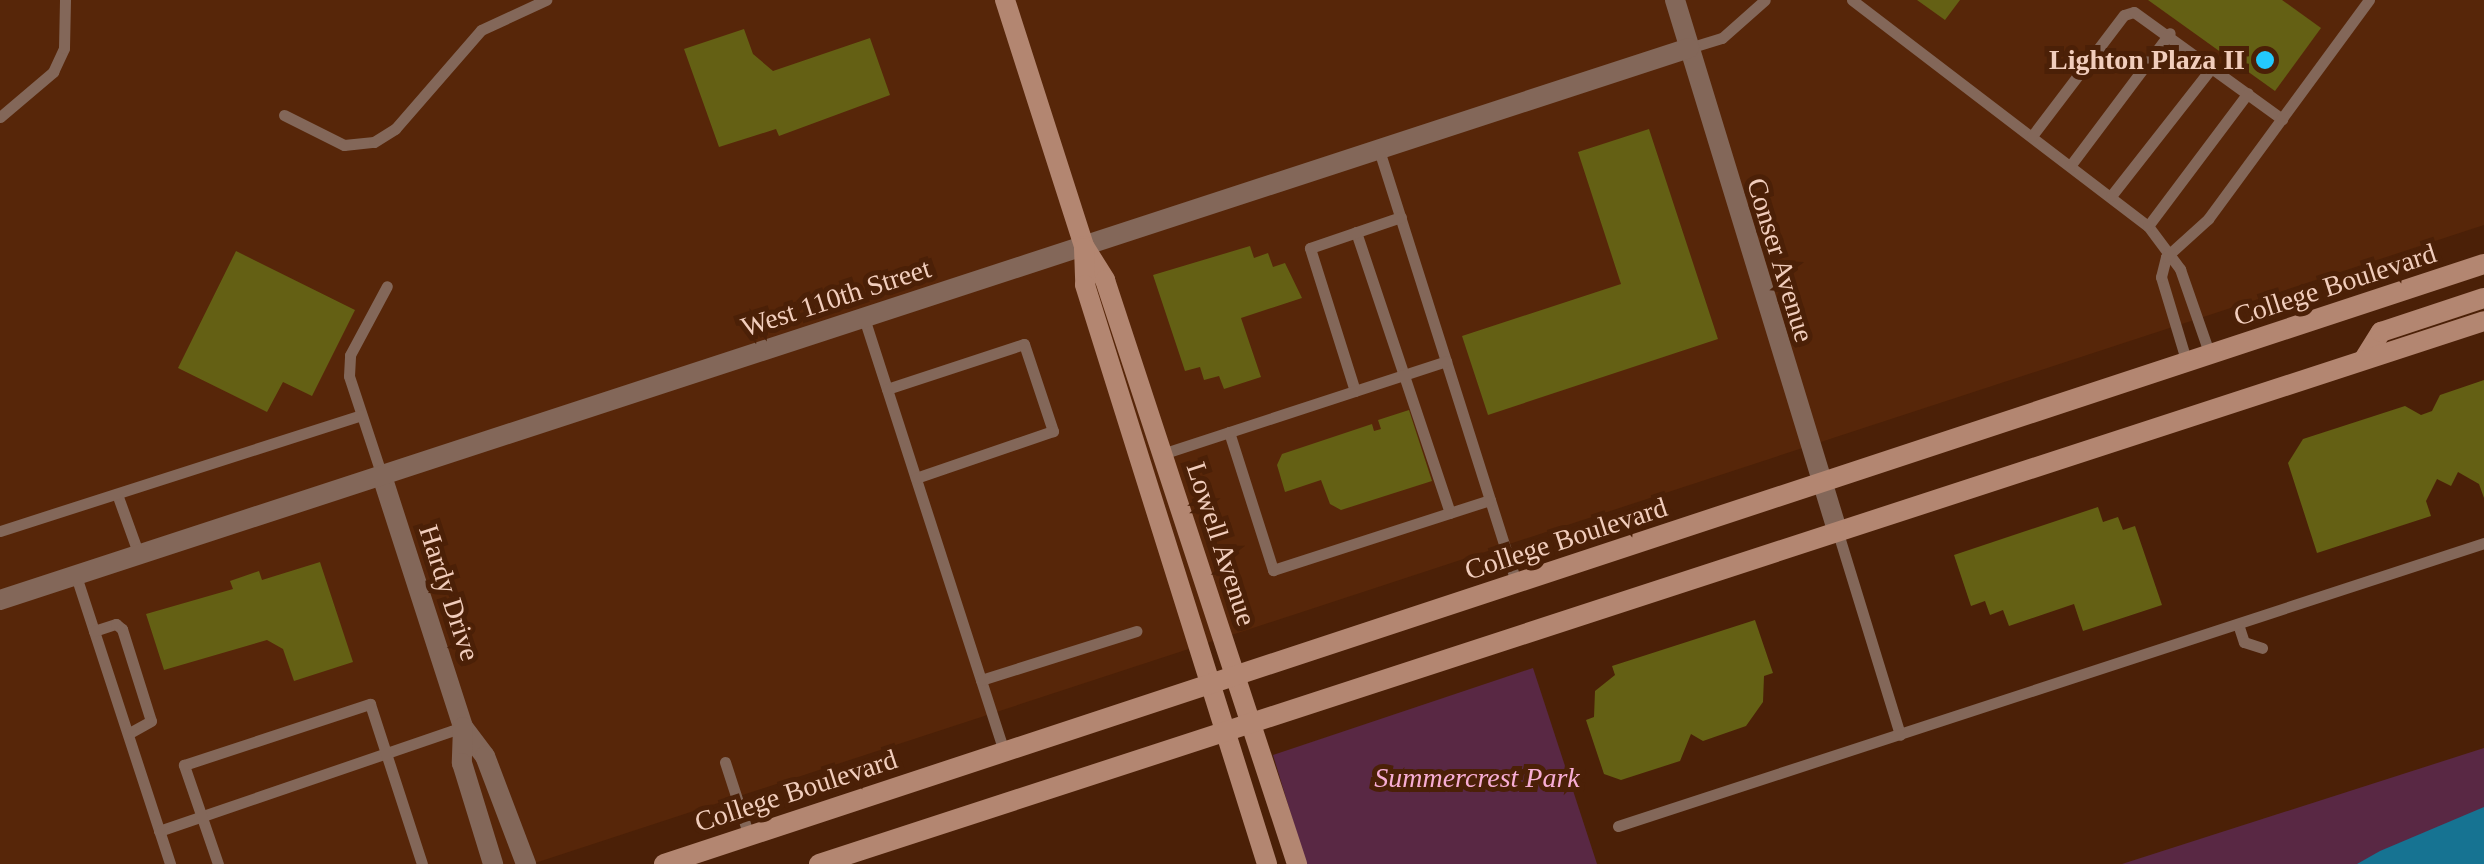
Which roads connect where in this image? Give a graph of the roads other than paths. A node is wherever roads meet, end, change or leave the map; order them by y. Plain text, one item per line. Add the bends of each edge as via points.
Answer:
1 (65, 0) edge
2 (546, 0) edge
3 (1004, 0) edge
4 (1675, 0) edge
5 (1764, 0) edge
6 (1852, 0) edge
7 (2369, 0) edge
8 (2170, 34) junction
9 (1689, 48) junction
10 (2212, 66) junction
11 (2248, 94) junction
12 (284, 115) dead end
13 (0, 117) edge
14 (2282, 119) junction
15 (2032, 136) junction
16 (1379, 150) junction
17 (2070, 166) junction
18 (2110, 196) junction
19 (1400, 217) junction
20 (2148, 226) junction
21 (1356, 232) junction
22 (1084, 246) junction
23 (2166, 257) junction
24 (2484, 264) edge
25 (386, 286) dead end
26 (2484, 298) edge
27 (864, 318) junction
28 (2484, 321) edge
29 (2210, 355) junction
30 (2364, 359) junction
31 (1446, 361) junction
32 (2187, 362) junction
33 (1402, 375) junction
34 (887, 389) junction
35 (1355, 390) junction
36 (362, 415) junction
37 (1229, 432) junction
38 (1162, 454) junction
39 (382, 476) junction
40 (916, 478) junction
41 (1822, 484) junction
42 (116, 494) junction
43 (1490, 500) junction
44 (1450, 513) junction
45 (0, 531) edge
46 (1838, 533) junction
47 (2484, 543) edge
48 (139, 555) junction
49 (76, 576) junction
50 (1517, 584) junction
51 (0, 600) edge
52 (2238, 624) junction
53 (94, 631) junction
54 (1136, 631) dead end
55 (2262, 648) dead end
56 (1235, 676) junction
57 (981, 680) junction
58 (1211, 684) junction
59 (1250, 721) junction
60 (463, 727) junction
61 (1225, 730) junction
62 (128, 734) junction
63 (1900, 735) junction
64 (1004, 752) junction
65 (388, 753) junction
66 (725, 762) dead end
67 (202, 816) junction
68 (1618, 826) dead end
69 (160, 830) junction
70 (749, 836) junction
71 (170, 864) edge
72 (218, 864) edge
73 (422, 864) edge
74 (493, 864) edge
75 (526, 864) edge
76 (664, 864) edge
77 (819, 864) edge
78 (1266, 864) edge
79 (1297, 864) edge

1 - 13 lane via 64,48 54,72
2 - 12 lane via 481,30 395,128 374,142 344,145
3 - 22 main road, Lowell Avenue
4 - 9 street, Conser Avenue
5 - 9 lane via 1722,38
6 - 15 lane
7 - 14 lane
8 - 10 lane
8 - 15 lane via 2143,13 2124,15
8 - 17 lane
9 - 16 street, West 110th Street
9 - 41 street, Conser Avenue
10 - 11 lane
10 - 18 lane
11 - 14 lane
11 - 20 lane
14 - 23 lane via 2208,219
15 - 17 lane
16 - 19 lane
16 - 22 street, West 110th Street
17 - 18 lane
18 - 20 lane
19 - 21 lane
19 - 31 lane
20 - 23 lane
21 - 33 lane
21 - 35 lane via 1310,248
22 - 27 street, West 110th Street
22 - 38 main road, Lowell Avenue via 1105,280
22 - 58 main road, Lowell Avenue via 1085,285
23 - 29 lane via 2180,270
23 - 32 lane via 2161,277
24 - 29 main road, College Boulevard
25 - 36 lane via 350,356 348,376
26 - 30 main road via 2381,332
27 - 34 lane
27 - 39 street, West 110th Street
28 - 30 main road
29 - 32 main road, College Boulevard
30 - 46 main road
31 - 33 lane
31 - 43 lane
32 - 41 main road, College Boulevard
33 - 35 lane
33 - 44 lane
34 - 40 lane
34 - 40 lane via 1024,344 1053,432
35 - 37 lane
36 - 39 lane
36 - 42 lane
37 - 38 lane
37 - 44 lane via 1274,570
38 - 56 main road, Lowell Avenue
39 - 48 street, West 110th Street
39 - 60 street, Hardy Drive
40 - 57 lane
41 - 46 street, Conser Avenue
41 - 50 main road, College Boulevard
42 - 45 lane
42 - 48 lane
43 - 44 lane
43 - 50 lane
46 - 59 main road
46 - 63 lane
47 - 52 lane
48 - 49 street, West 110th Street
49 - 51 street, West 110th Street
49 - 53 lane
50 - 56 main road, College Boulevard
52 - 55 lane via 2244,642
52 - 63 lane
53 - 62 lane
53 - 62 lane via 122,628 151,721
54 - 57 lane
56 - 58 main road, College Boulevard
56 - 59 main road, Lowell Avenue
57 - 64 lane
58 - 61 main road, Lowell Avenue
58 - 64 main road, College Boulevard
59 - 61 main road
59 - 79 main road, Lowell Avenue
60 - 65 lane
60 - 74 street, Hardy Drive via 462,763
60 - 75 street, Hardy Drive via 485,756
61 - 77 main road
61 - 78 main road, Lowell Avenue
62 - 69 lane
63 - 68 lane
64 - 70 main road, College Boulevard
65 - 67 lane
65 - 67 lane via 370,704 184,764
65 - 73 lane
66 - 70 lane
67 - 69 lane
67 - 72 lane
69 - 71 lane
70 - 76 main road, College Boulevard

